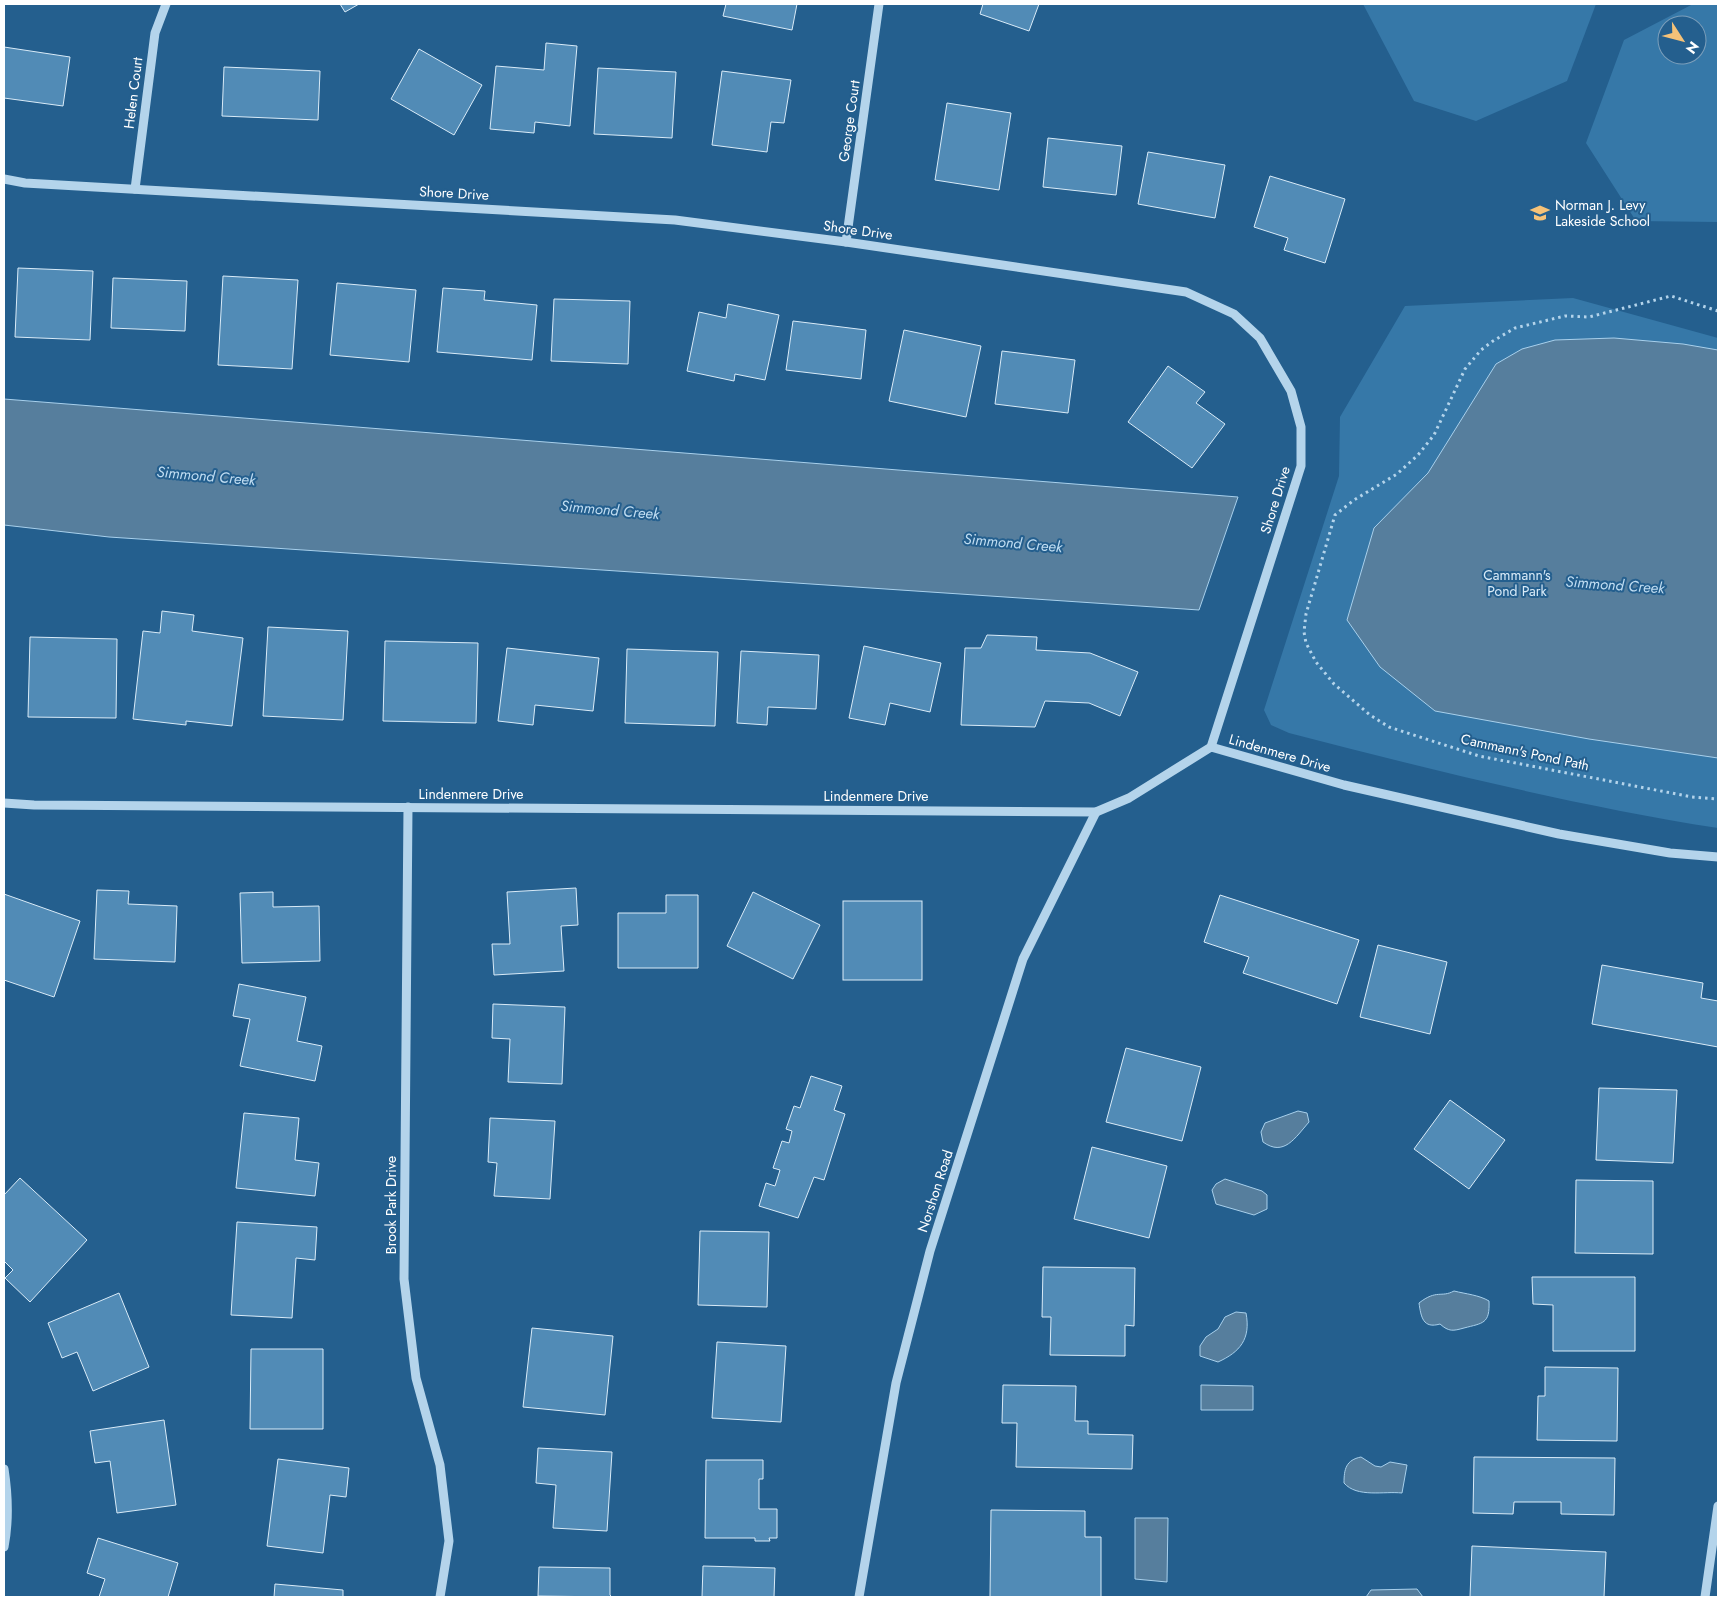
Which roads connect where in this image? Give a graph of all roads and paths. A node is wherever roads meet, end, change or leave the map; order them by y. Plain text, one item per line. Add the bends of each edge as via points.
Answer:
1 (166, 4) edge
2 (879, 4) edge
3 (4, 179) edge
4 (135, 189) junction
5 (846, 242) junction
6 (1718, 312) edge
7 (1210, 747) junction
8 (1718, 799) edge
9 (4, 803) edge
10 (408, 807) junction
11 (1096, 812) junction
12 (1718, 857) edge
13 (4, 1469) edge
14 (1718, 1506) edge
15 (4, 1547) edge
16 (440, 1597) edge
17 (859, 1597) edge
18 (1704, 1597) edge

1 - 4 street, Helen Court via 154,33
2 - 5 street, George Court
3 - 4 street, Shore Drive
4 - 5 street, Shore Drive via 675,220
5 - 7 street, Shore Drive via 1186,292 1234,314 1260,338 1291,391 1300,427 1301,466
6 - 8 path, Cammann's Pond Path via 1671,296 1589,317 1565,316 1515,328 1481,350 1465,369 1434,436 1418,455 1397,474 1335,515 1306,614 1304,632 1316,662 1334,684 1389,727 1479,756 1692,797
7 - 11 street, Lindenmere Drive via 1130,798
7 - 12 street, Lindenmere Drive via 1344,786 1559,834 1670,853
9 - 10 street, Lindenmere Drive
10 - 11 street, Lindenmere Drive
10 - 16 street, Brook Park Drive via 404,1279 416,1378 441,1474 448,1541
11 - 17 street, Norshon Road via 1023,959 930,1251 896,1382
13 - 15 street via 8,1494
14 - 18 street

